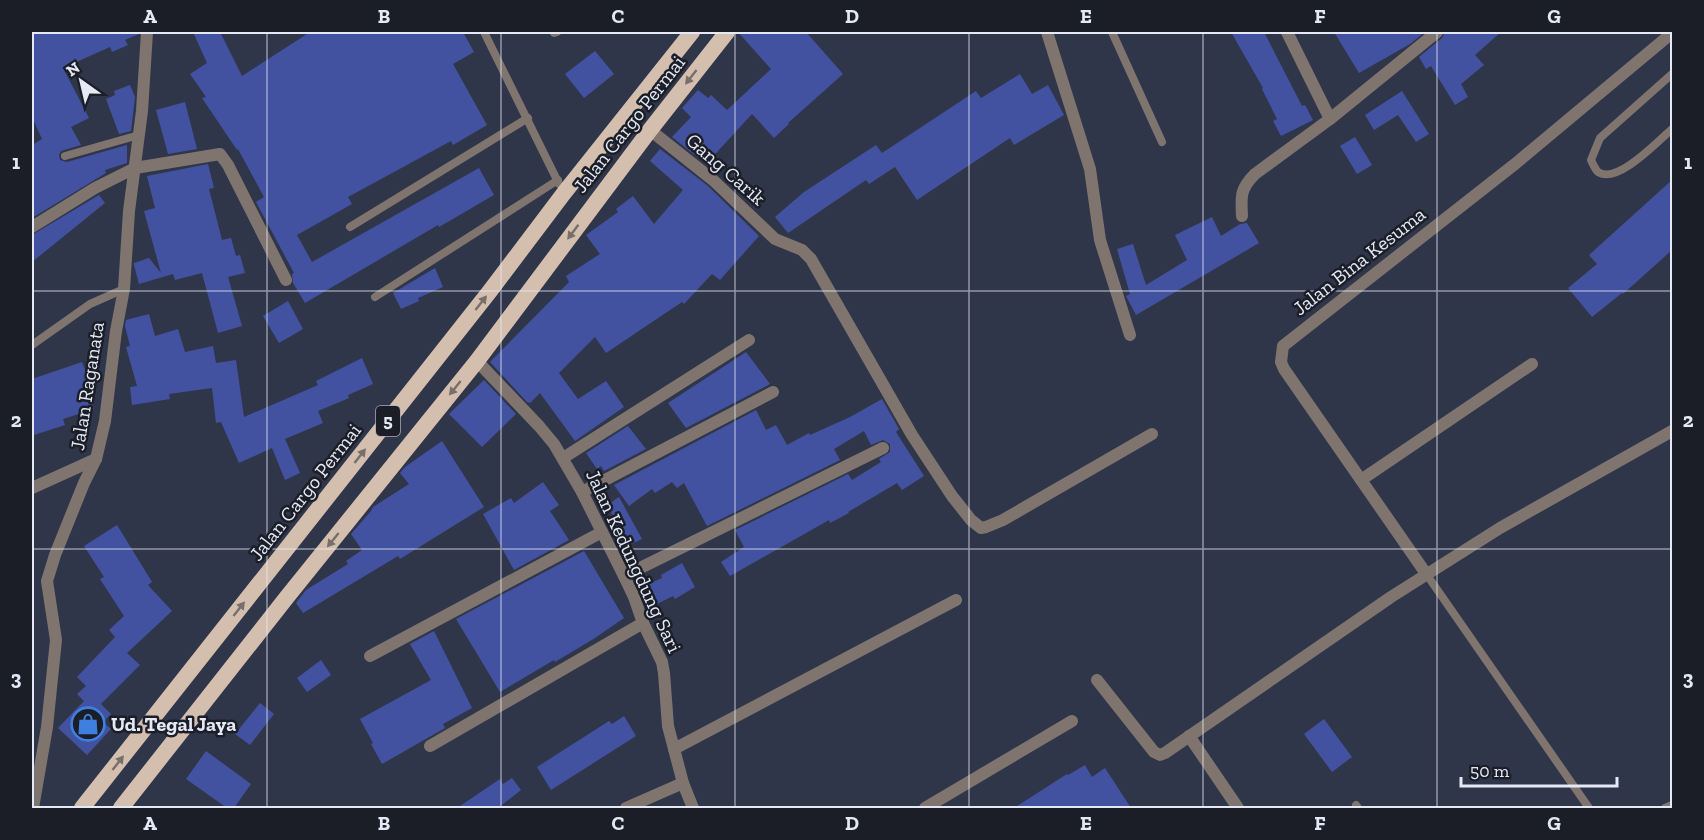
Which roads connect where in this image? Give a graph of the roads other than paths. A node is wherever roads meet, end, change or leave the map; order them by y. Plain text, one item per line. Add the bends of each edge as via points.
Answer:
1 (147, 32) edge
2 (692, 32) edge
3 (727, 32) edge
4 (1047, 32) edge
5 (1112, 32) edge
6 (1287, 32) edge
7 (1437, 32) edge
8 (1672, 33) edge
9 (485, 34) dead end
10 (1672, 74) edge
11 (528, 118) junction
12 (1330, 119) junction
13 (1672, 129) edge
14 (650, 130) junction
15 (140, 135) junction
16 (1162, 141) dead end
17 (65, 156) dead end
18 (135, 168) junction
19 (561, 187) junction
20 (1242, 216) dead end
21 (32, 227) edge
22 (350, 227) dead end
23 (286, 280) dead end
24 (123, 289) junction
25 (375, 297) dead end
26 (1130, 335) dead end
27 (749, 340) dead end
28 (32, 345) edge
29 (477, 361) junction
30 (1532, 364) dead end
31 (773, 392) dead end
32 (1672, 431) edge
33 (1152, 434) dead end
34 (883, 448) dead end
35 (563, 458) junction
36 (96, 459) junction
37 (1361, 480) junction
38 (32, 488) edge
39 (582, 492) junction
40 (602, 532) junction
41 (1427, 575) junction
42 (624, 576) junction
43 (956, 600) dead end
44 (642, 623) junction
45 (370, 656) dead end
46 (1097, 680) dead end
47 (1072, 721) dead end
48 (1189, 736) junction
49 (430, 746) dead end
50 (674, 749) junction
51 (683, 783) junction
52 (1672, 805) edge
53 (33, 808) edge
54 (82, 808) edge
55 (121, 808) edge
56 (626, 808) edge
57 (693, 808) edge
58 (926, 808) edge
59 (1238, 808) edge
60 (1589, 808) edge
61 (1665, 808) edge

1 - 15 street, Jalan Raganata
2 - 19 highway, Jalan Cargo Permai / 5
3 -> 14 highway, Jalan Cargo Permai / 5
4 - 26 street via 1090,169 1100,240
5 - 16 lane
6 - 12 street
7 - 12 street
8 - 37 street, Jalan Bina Kesuma via 1515,164 1283,345 1284,369
9 - 11 lane
10 - 13 lane via 1600,138 1591,160 1596,171 1606,175 1624,170
11 - 19 lane
11 - 22 lane
12 - 20 street via 1244,184
14 -> 29 highway, Jalan Cargo Permai / 5
14 - 33 street, Gang Carik via 713,180 775,239 802,250 811,259 917,444 952,496 981,528 1010,516
15 - 17 lane
15 - 18 street, Jalan Raganata
18 - 21 street
18 - 23 street via 220,154
18 - 24 street, Jalan Raganata
19 - 25 lane
54 -> 19 highway, Jalan Cargo Permai / 5 via 483,300
24 - 28 lane via 90,304
24 - 36 street, Jalan Raganata
27 - 35 street
29 - 35 street, Jalan Kedungdung Sari via 539,426
29 -> 55 highway, Jalan Cargo Permai / 5
30 - 37 street
31 - 39 street
32 - 41 street via 1500,528
34 - 42 street
35 - 39 street, Jalan Kedungdung Sari
36 - 38 street
36 - 53 street, Jalan Raganata via 48,573 56,640
37 - 41 street, Jalan Bina Kesuma
39 - 40 street, Jalan Kedungdung Sari
40 - 42 street, Jalan Kedungdung Sari
40 - 45 street
41 - 48 street
41 - 60 lane
42 - 44 street, Jalan Kedungdung Sari
43 - 50 street
44 - 49 street
44 - 50 street, Jalan Kedungdung Sari via 662,662 665,714
46 - 48 street via 1154,752 1165,753
47 - 58 street
48 - 59 street
50 - 51 street, Jalan Kedungdung Sari
51 - 56 street
51 - 57 street, Jalan Kedungdung Sari
52 - 61 lane

